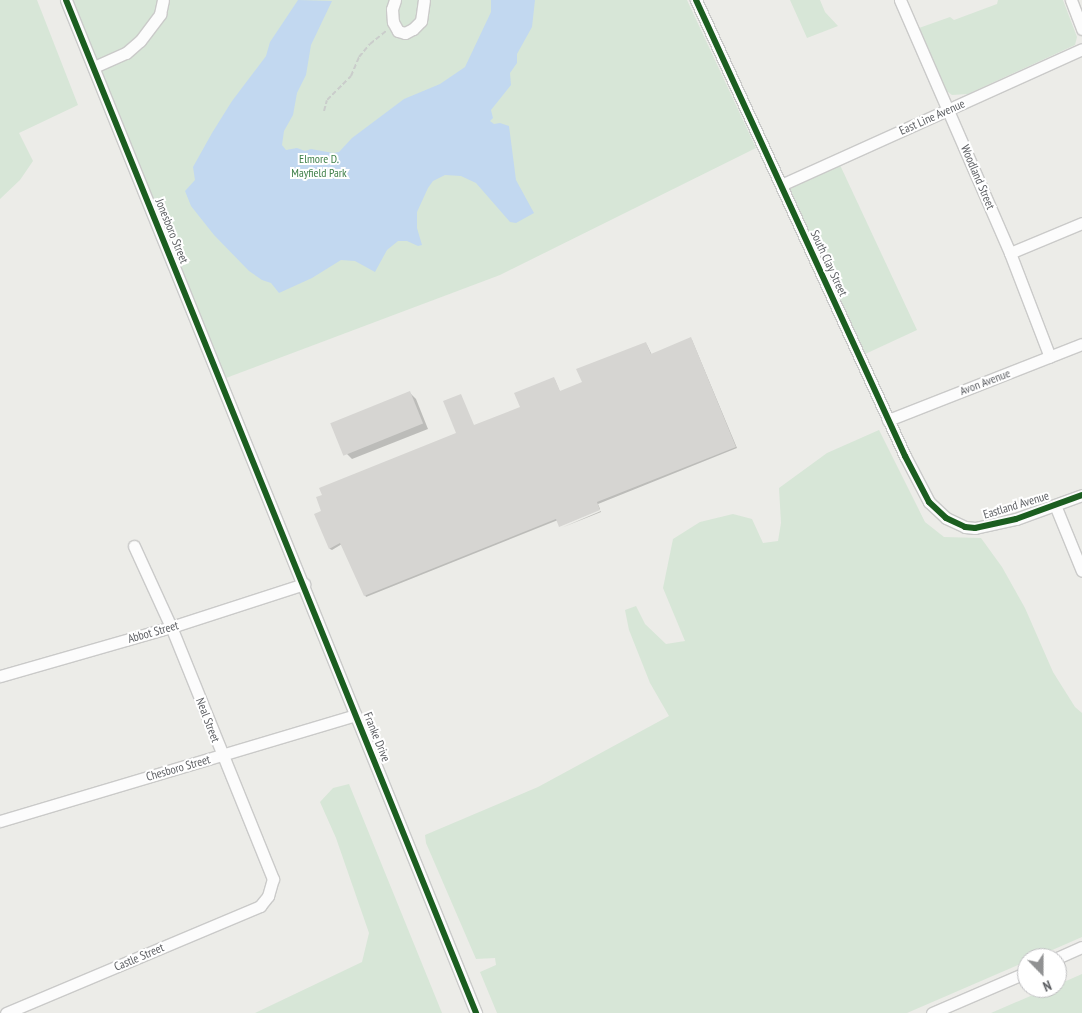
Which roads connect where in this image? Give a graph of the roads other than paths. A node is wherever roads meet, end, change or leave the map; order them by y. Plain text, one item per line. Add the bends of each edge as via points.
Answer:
1 (66, 0) edge
2 (163, 0) edge
3 (395, 0) edge
4 (424, 0) edge
5 (696, 0) edge
6 (900, 0) edge
7 (1071, 0) edge
8 (1082, 29) edge
9 (1082, 49) edge
10 (94, 67) junction
11 (949, 109) junction
12 (781, 185) junction
13 (1082, 223) edge
14 (1010, 253) junction
15 (1082, 344) edge
16 (1050, 357) junction
17 (888, 420) junction
18 (258, 470) joint
19 (1082, 495) edge
20 (1055, 505) junction
21 (956, 524) joint
22 (134, 546) dead end
23 (1082, 571) edge
24 (304, 584) junction
25 (171, 627) junction
26 (0, 676) edge
27 (356, 715) junction
28 (221, 755) junction
29 (0, 821) edge
30 (268, 896) joint
31 (1082, 947) edge
32 (1067, 954) edge
33 (1017, 976) edge
34 (6, 1013) edge
35 (476, 1013) edge
36 (932, 1013) edge

1 - 10 street, Jonesboro Street
2 - 10 street via 160,14 140,41 126,52
3 - 4 street via 391,16 398,31 405,33 417,26
5 - 12 street, South Clay Street
6 - 11 street, Woodland Street
7 - 8 street
9 - 11 street, East Line Avenue
10 - 18 street, Jonesboro Street
11 - 12 street, East Line Avenue
11 - 14 street, Woodland Street
12 - 17 street, South Clay Street
13 - 14 street
14 - 16 street, Woodland Street
15 - 16 street, Avon Avenue
16 - 17 street, Avon Avenue
17 - 21 street, South Clay Street via 929,502 937,512
18 - 24 street, Franke Drive
19 - 20 street, Eastland Avenue
20 - 21 street, Eastland Avenue via 996,525 975,528
20 - 23 street
22 - 25 street, Neal Street
24 - 25 street, Abbot Street
24 - 27 street, Franke Drive
25 - 26 street, Abbot Street
25 - 28 street, Neal Street
27 - 28 street, Chesboro Street
27 - 35 street, Franke Drive
28 - 29 street, Chesboro Street
28 - 30 street, Neal Street via 272,879
30 - 34 street, Castle Street via 260,906
31 - 32 street
33 - 36 street

